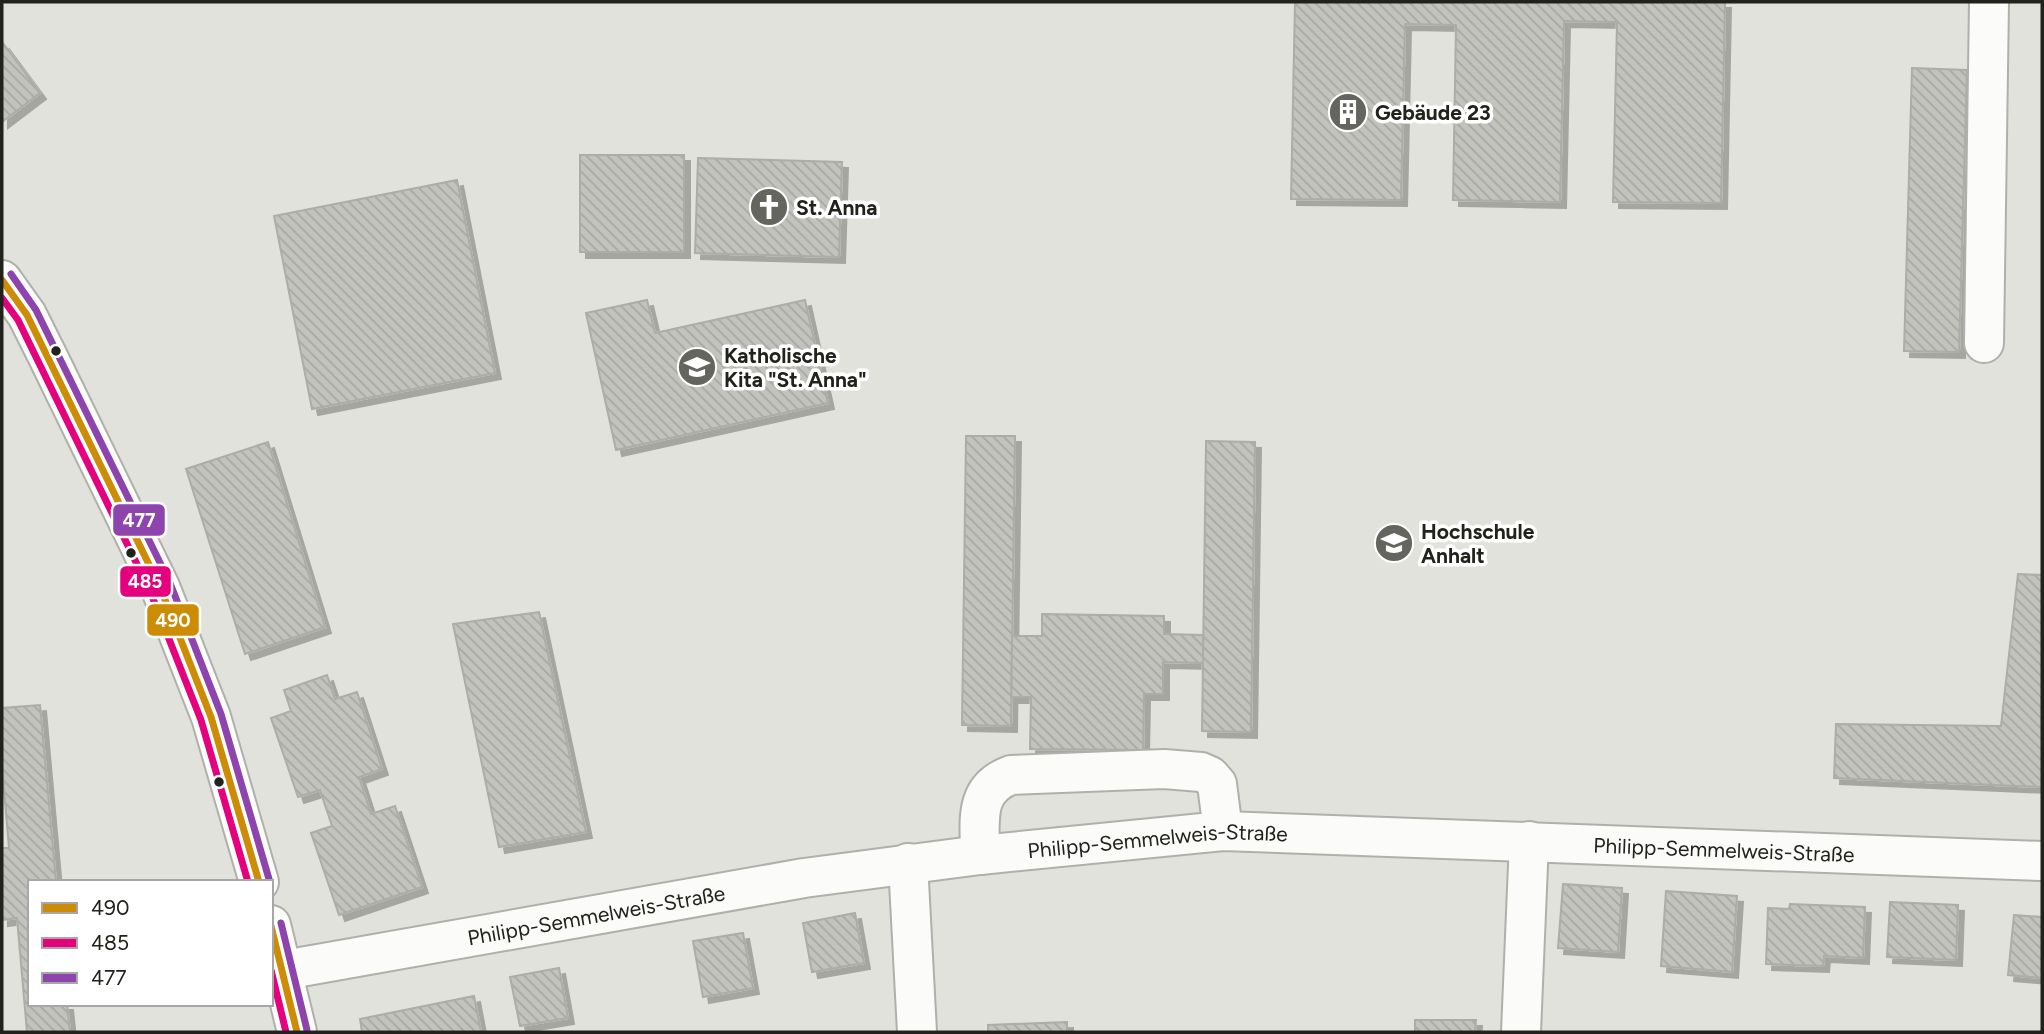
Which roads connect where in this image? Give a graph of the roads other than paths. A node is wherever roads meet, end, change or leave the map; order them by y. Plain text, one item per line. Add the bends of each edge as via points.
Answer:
1 (1989, 2) edge
2 (2, 280) edge
3 (1984, 343) dead end
4 (1223, 831) junction
5 (1529, 841) junction
6 (980, 855) junction
7 (2042, 861) edge
8 (908, 863) junction
9 (258, 880) edge
10 (273, 932) edge
11 (284, 970) junction
12 (297, 1032) edge
13 (917, 1032) edge
14 (1521, 1032) edge

1 - 3 street
2 - 9 street via 27,315 160,587 211,717
4 - 5 street, Philipp-Semmelweis-Straße
4 - 6 street, Philipp-Semmelweis-Straße
4 - 6 street via 1217,784 1201,772 1164,769 1011,775 991,787 983,802
5 - 7 street, Philipp-Semmelweis-Straße
5 - 14 street
6 - 8 street, Philipp-Semmelweis-Straße
8 - 11 street, Philipp-Semmelweis-Straße
8 - 13 street
10 - 11 street
11 - 12 street

